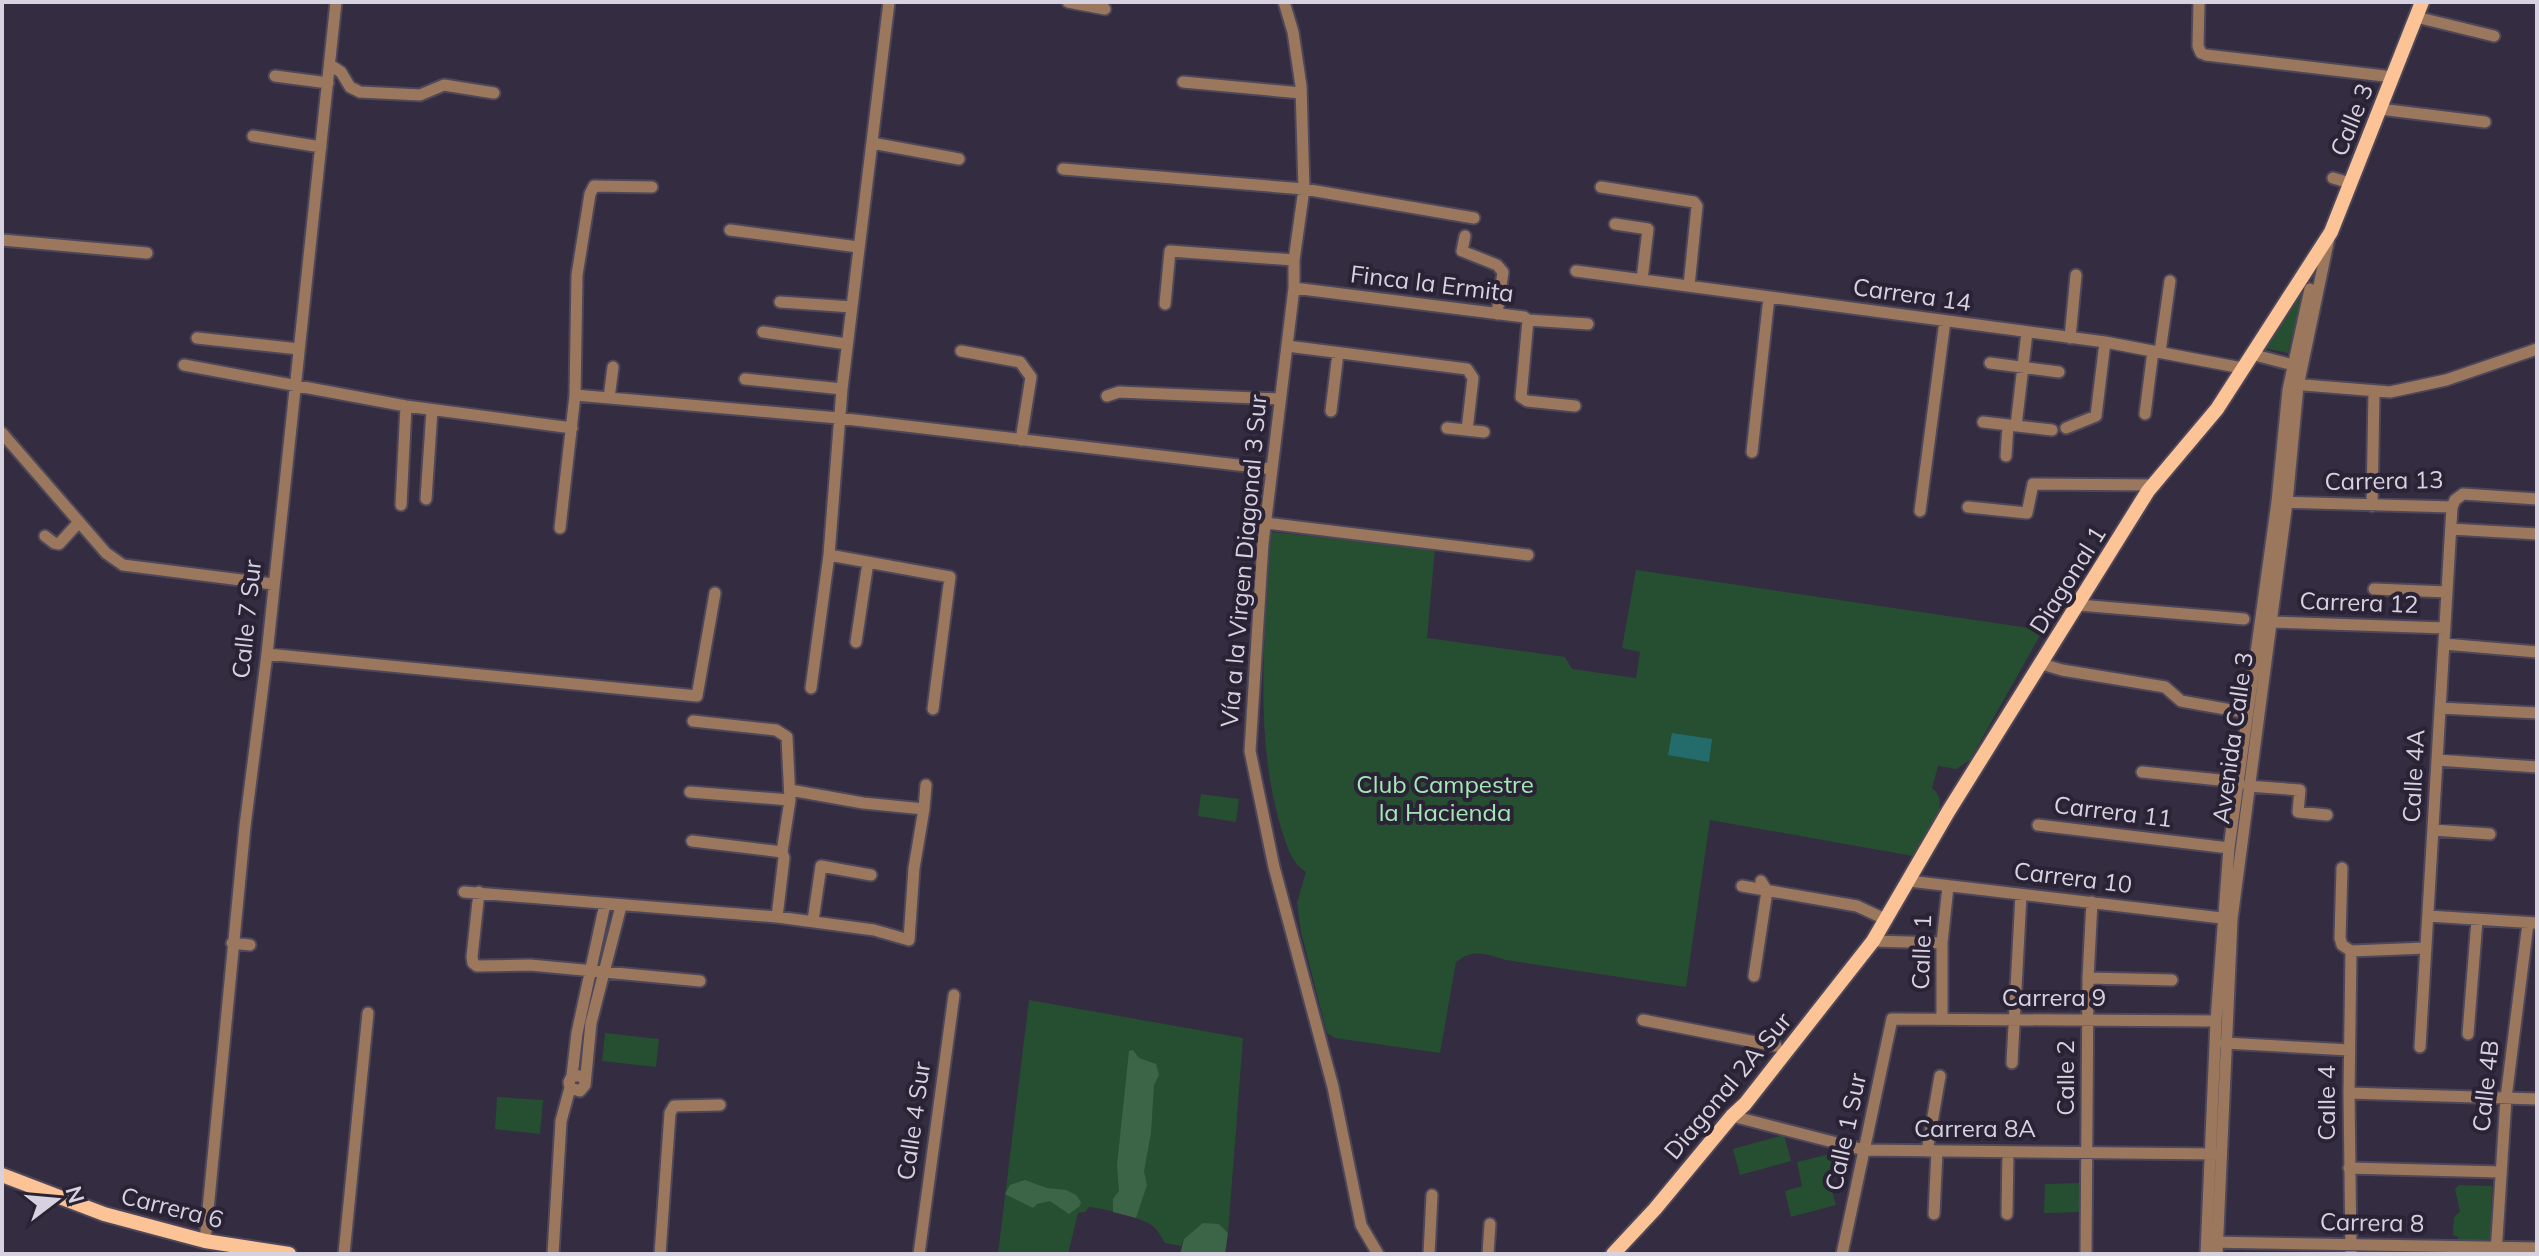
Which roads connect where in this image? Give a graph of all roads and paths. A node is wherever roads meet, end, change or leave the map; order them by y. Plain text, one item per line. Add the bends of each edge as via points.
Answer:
1 (336, 2) edge
2 (889, 2) edge
3 (1068, 2) edge
4 (1284, 2) edge
5 (2199, 2) edge
6 (2422, 2) edge
7 (1105, 9) dead end
8 (2416, 17) junction
9 (2494, 36) dead end
10 (330, 65) junction
11 (275, 76) dead end
12 (2393, 77) junction
13 (1183, 82) dead end
14 (328, 83) junction
15 (494, 93) dead end
16 (1301, 93) junction
17 (2380, 109) junction
18 (2485, 122) dead end
19 (253, 136) dead end
20 (872, 143) junction
21 (321, 147) junction
22 (959, 159) dead end
23 (1063, 169) dead end
24 (2333, 178) dead end
25 (2350, 183) junction
26 (652, 187) dead end
27 (1601, 187) dead end
28 (1304, 189) junction
29 (1474, 218) dead end
30 (1615, 224) dead end
31 (730, 230) dead end
32 (2331, 232) junction
33 (1465, 236) dead end
34 (2, 240) edge
35 (858, 247) junction
36 (147, 253) dead end
37 (2318, 253) junction
38 (1294, 260) junction
39 (1576, 271) dead end
40 (2076, 275) dead end
41 (1642, 280) junction
42 (2170, 281) dead end
43 (1689, 286) junction
44 (1294, 288) junction
45 (1769, 297) junction
46 (780, 302) dead end
47 (1165, 304) dead end
48 (852, 307) junction
49 (1497, 314) junction
50 (1528, 320) junction
51 (1945, 321) junction
52 (1588, 324) dead end
53 (763, 332) dead end
54 (2027, 332) junction
55 (197, 338) dead end
56 (2070, 338) junction
57 (2105, 342) junction
58 (847, 344) junction
59 (1287, 346) junction
60 (299, 349) junction
61 (2537, 349) edge
62 (961, 351) dead end
63 (2157, 352) junction
64 (1338, 353) junction
65 (2251, 354) junction
66 (1990, 363) dead end
67 (184, 365) dead end
68 (2297, 366) junction
69 (613, 367) dead end
70 (2024, 367) junction
71 (2242, 368) junction
72 (2059, 372) dead end
73 (745, 379) dead end
74 (2294, 384) junction
75 (294, 387) junction
76 (842, 389) junction
77 (2374, 391) junction
78 (575, 395) junction
79 (1107, 396) dead end
80 (609, 398) junction
81 (1279, 399) junction
82 (406, 406) junction
83 (1575, 406) dead end
84 (432, 410) junction
85 (1331, 411) dead end
86 (2145, 414) dead end
87 (838, 418) junction
88 (1983, 422) dead end
89 (2012, 425) junction
90 (572, 428) junction
91 (1447, 428) dead end
92 (2066, 428) dead end
93 (1467, 430) junction
94 (2052, 430) dead end
95 (1484, 432) dead end
96 (2, 433) edge
97 (1021, 440) junction
98 (1752, 452) dead end
99 (2006, 456) dead end
100 (1272, 469) junction
101 (2155, 485) junction
102 (426, 499) dead end
103 (2537, 499) edge
104 (2282, 502) junction
105 (2455, 502) junction
106 (401, 505) dead end
107 (2372, 506) junction
108 (1968, 507) dead end
109 (1920, 511) dead end
110 (79, 522) junction
111 (1266, 523) junction
112 (560, 528) dead end
113 (2451, 529) junction
114 (2537, 534) edge
115 (45, 536) dead end
116 (829, 555) junction
117 (1528, 555) dead end
118 (868, 562) junction
119 (273, 584) junction
120 (2374, 589) dead end
121 (2447, 592) junction
122 (715, 593) dead end
123 (2079, 605) junction
124 (2244, 619) dead end
125 (2271, 622) junction
126 (2445, 628) junction
127 (856, 642) dead end
128 (2444, 644) junction
129 (2537, 652) edge
130 (267, 654) junction
131 (2042, 664) junction
132 (811, 688) dead end
133 (2440, 708) junction
134 (933, 709) dead end
135 (2248, 713) junction
136 (2537, 713) edge
137 (693, 721) dead end
138 (2437, 760) junction
139 (2537, 767) edge
140 (2142, 772) dead end
141 (2244, 784) junction
142 (926, 785) dead end
143 (690, 792) dead end
144 (790, 795) junction
145 (924, 809) junction
146 (2327, 815) dead end
147 (2038, 825) dead end
148 (2433, 830) junction
149 (2490, 834) dead end
150 (692, 841) dead end
151 (2229, 848) junction
152 (782, 852) junction
153 (2342, 868) dead end
154 (871, 875) dead end
155 (1909, 881) junction
156 (1742, 886) dead end
157 (1764, 886) junction
158 (1948, 886) junction
159 (464, 892) dead end
160 (479, 892) junction
161 (2021, 895) junction
162 (2092, 902) junction
163 (605, 904) junction
164 (621, 906) junction
165 (2428, 916) junction
166 (777, 917) junction
167 (2228, 919) junction
168 (601, 920) junction
169 (1887, 920) junction
170 (2477, 920) junction
171 (813, 921) junction
172 (616, 922) junction
173 (2533, 923) edge
174 (1873, 941) junction
175 (232, 943) junction
176 (1942, 943) junction
177 (250, 945) dead end
178 (2426, 948) junction
179 (2351, 951) junction
180 (591, 972) junction
181 (605, 972) junction
182 (1754, 976) dead end
183 (2088, 978) junction
184 (2172, 980) dead end
185 (700, 981) dead end
186 (954, 995) dead end
187 (591, 999) junction
188 (368, 1013) dead end
189 (1892, 1019) joint
190 (1942, 1019) junction
191 (1643, 1020) dead end
192 (2014, 1020) junction
193 (2088, 1020) junction
194 (2216, 1021) junction
195 (2468, 1034) dead end
196 (2225, 1043) junction
197 (1776, 1046) dead end
198 (2420, 1047) dead end
199 (2349, 1050) junction
200 (2012, 1063) dead end
201 (1940, 1076) dead end
202 (2349, 1093) junction
203 (2506, 1098) junction
204 (2537, 1099) edge
205 (720, 1105) dead end
206 (1732, 1116) junction
207 (1864, 1150) junction
208 (1932, 1151) junction
209 (2008, 1152) junction
210 (2088, 1152) junction
211 (2216, 1154) junction
212 (2349, 1168) junction
213 (2500, 1172) junction
214 (2, 1175) edge
215 (1432, 1195) dead end
216 (1934, 1214) dead end
217 (2007, 1214) dead end
218 (1490, 1224) dead end
219 (205, 1241) junction
220 (2211, 1248) edge
221 (2537, 1248) edge
222 (2351, 1249) edge
223 (2496, 1251) edge
224 (289, 1254) edge
225 (344, 1254) edge
226 (553, 1254) edge
227 (660, 1254) edge
228 (919, 1254) edge
229 (1378, 1254) edge
230 (1429, 1254) edge
231 (1488, 1254) edge
232 (1613, 1254) edge
233 (1842, 1254) edge
234 (2086, 1254) edge

1 - 10 street, Calle 7 Sur
2 - 20 street
3 - 7 street
4 - 16 street, Vía a la Virgen Diagonal 3 Sur
5 - 12 street via 2198,46 2206,55
6 - 8 main road, Calle 3
8 - 9 street
8 - 12 main road, Calle 3
10 - 14 street, Calle 7 Sur
10 - 15 street via 360,92 420,95 444,85
11 - 14 street
12 - 17 main road, Calle 3
13 - 16 street
14 - 21 street, Calle 7 Sur
16 - 28 street, Vía a la Virgen Diagonal 3 Sur
17 - 18 street
17 - 25 main road, Calle 3
19 - 21 street
20 - 22 street
20 - 35 street
21 - 60 street, Calle 7 Sur
23 - 28 street
24 - 25 street
25 - 32 main road, Calle 3
26 - 78 street via 594,186 590,194 577,275
27 - 43 street via 1694,202
28 - 29 street
28 - 38 street, Vía a la Virgen Diagonal 3 Sur
30 - 41 street via 1648,229
31 - 35 street
32 - 37 main road, Calle 3
32 - 68 street, Avenida Calle 3
33 - 49 street via 1462,251 1503,272
34 - 36 street
35 - 48 street
37 - 65 main road, Diagonal 1
37 - 68 street, Avenida Calle 3
38 - 44 street, Vía a la Virgen Diagonal 3 Sur
38 - 47 street via 1170,251
39 - 41 street, Carrera 14
40 - 56 street
41 - 43 street, Carrera 14
42 - 63 street
43 - 45 street, Carrera 14
44 - 49 street, Finca la Ermita
44 - 59 street, Vía a la Virgen Diagonal 3 Sur
45 - 51 street, Carrera 14
45 - 98 street
46 - 48 street
48 - 58 street
49 - 50 street, Finca la Ermita
50 - 52 street
50 - 83 street, Finca la Ermita via 1521,397
51 - 54 street, Carrera 14
51 - 109 street
53 - 58 street
54 - 56 street, Carrera 14
54 - 70 street
55 - 60 street
56 - 57 street, Carrera 14
57 - 63 street, Carrera 14
57 - 92 street via 2096,416
58 - 76 street
59 - 64 street
59 - 81 street, Vía a la Virgen Diagonal 3 Sur
60 - 75 street, Calle 7 Sur
61 - 77 street via 2419,387
62 - 97 street via 1020,362 1031,377
63 - 71 street, Carrera 14
63 - 86 street
64 - 85 street
64 - 93 street via 1467,369 1473,378
65 - 68 street
65 - 71 main road, Diagonal 1
66 - 70 street
67 - 75 street
68 - 74 street, Avenida Calle 3
69 - 80 street
70 - 72 street
70 - 89 street
71 - 101 main road, Diagonal 1 via 2217,409
73 - 76 street
74 - 77 street
74 - 104 street, Avenida Calle 3
75 - 82 street
75 - 119 street, Calle 7 Sur
76 - 87 street
77 - 107 street
78 - 80 street
78 - 90 street
79 - 81 street via 1119,392
80 - 87 street
81 - 100 street, Vía a la Virgen Diagonal 3 Sur
82 - 84 street
82 - 106 street
84 - 90 street
84 - 102 street
87 - 97 street
87 - 116 street
88 - 89 street
89 - 94 street
89 - 99 street
90 - 112 street
91 - 93 street
93 - 95 street
96 - 110 street
97 - 100 street
100 - 111 street, Vía a la Virgen Diagonal 3 Sur
101 - 108 street via 2033,484 2027,513
101 - 123 main road, Diagonal 1
103 - 105 street, Carrera 13
104 - 107 street, Carrera 13
104 - 125 street, Avenida Calle 3
104 - 135 street, Avenida Calle 3
105 - 107 street, Carrera 13
105 - 113 street, Calle 4A
110 - 115 street via 59,544
110 - 119 street via 123,565
111 - 117 street
111 - 229 street, Vía a la Virgen Diagonal 3 Sur via 1250,751 1274,867 1333,1087 1361,1225
113 - 114 street
113 - 121 street, Calle 4A
116 - 118 street
116 - 132 street
118 - 127 street
118 - 134 street via 950,577
119 - 130 street, Calle 7 Sur
120 - 121 street
121 - 126 street, Calle 4A
122 - 130 street via 697,696
123 - 124 street
123 - 131 main road, Diagonal 1
125 - 126 street, Carrera 12 via 2327,629
125 - 141 street, Avenida Calle 3
126 - 128 street, Calle 4A
128 - 129 street
128 - 133 street, Calle 4A
130 - 175 street, Calle 7 Sur
131 - 135 street via 2165,687 2181,701
131 - 155 main road, Diagonal 1
133 - 136 street
133 - 138 street, Calle 4A
135 - 141 street, Avenida Calle 3
137 - 144 street via 776,730 787,737
138 - 139 street
138 - 148 street, Calle 4A
140 - 141 street
141 - 146 street via 2300,790 2298,812
141 - 151 street, Avenida Calle 3
141 - 167 street, Avenida Calle 3
142 - 145 street
143 - 144 street
144 - 145 street
144 - 152 street
145 - 171 street via 909,940
147 - 151 street, Carrera 11
148 - 149 street
148 - 165 street, Calle 4A
150 - 152 street
151 - 167 street, Avenida Calle 3
152 - 166 street
153 - 179 street, Calle 4 via 2340,938
154 - 171 street via 821,866
155 - 158 street, Carrera 10
155 - 169 main road, Diagonal 1
156 - 157 street
157 - 169 street via 1865,907
157 - 182 street
158 - 161 street, Carrera 10
158 - 176 street, Calle 1
159 - 160 street
160 - 163 street
160 - 180 street via 472,957 477,966
161 - 162 street, Carrera 10
161 - 192 street
162 - 167 street, Carrera 10
162 - 183 street, Calle 2
163 - 164 street
163 - 168 street
164 - 166 street
164 - 172 street
165 - 170 street
165 - 178 street, Calle 4A
166 - 171 street
167 - 194 street, Avenida Calle 3
167 - 196 street, Avenida Calle 3
168 - 172 street
168 - 180 street
169 - 174 main road, Diagonal 1
170 - 173 street
170 - 195 street
172 - 181 street
173 - 203 street, Calle 4B
174 - 176 street
174 - 206 main road, Diagonal 2A Sur
175 - 177 street
175 - 219 street, Calle 7 Sur
176 - 190 street, Calle 1
178 - 179 street
178 - 198 street, Calle 4A
179 - 199 street, Calle 4
180 - 181 street
180 - 187 street
181 - 185 street
181 - 187 street
183 - 184 street
183 - 193 street, Calle 2
186 - 228 street, Calle 4 Sur
187 - 226 street via 575,1081 561,1121
188 - 225 street
189 - 190 street, Carrera 9
189 - 207 street, Calle 1 Sur
190 - 192 street, Carrera 9
191 - 197 street
192 - 193 street, Carrera 9
192 - 200 street
193 - 194 street, Carrera 9
193 - 210 street, Calle 2
194 - 211 street, Avenida Calle 3
196 - 199 street
196 - 211 street, Avenida Calle 3
199 - 202 street, Calle 4
201 - 208 street
202 - 203 street
202 - 212 street, Calle 4
203 - 204 street
203 - 213 street, Calle 4B
205 - 227 street via 674,1106 670,1113
206 - 207 street, Carrera 8A
206 - 232 main road, Diagonal 2A Sur
207 - 208 street, Carrera 8A
207 - 233 street, Calle 1 Sur
208 - 209 street, Carrera 8A
208 - 216 street
209 - 210 street, Carrera 8A
209 - 217 street
210 - 211 street, Carrera 8A
210 - 234 street, Calle 2
211 - 220 street, Avenida Calle 3
212 - 213 street
212 - 222 street, Calle 4
213 - 223 street, Calle 4B
214 - 219 main road, Carrera 6 via 104,1214
215 - 230 street
218 - 231 street
219 - 224 main road, Carrera 6
220 - 222 street, Carrera 8
221 - 223 street, Carrera 8
222 - 223 street, Carrera 8

